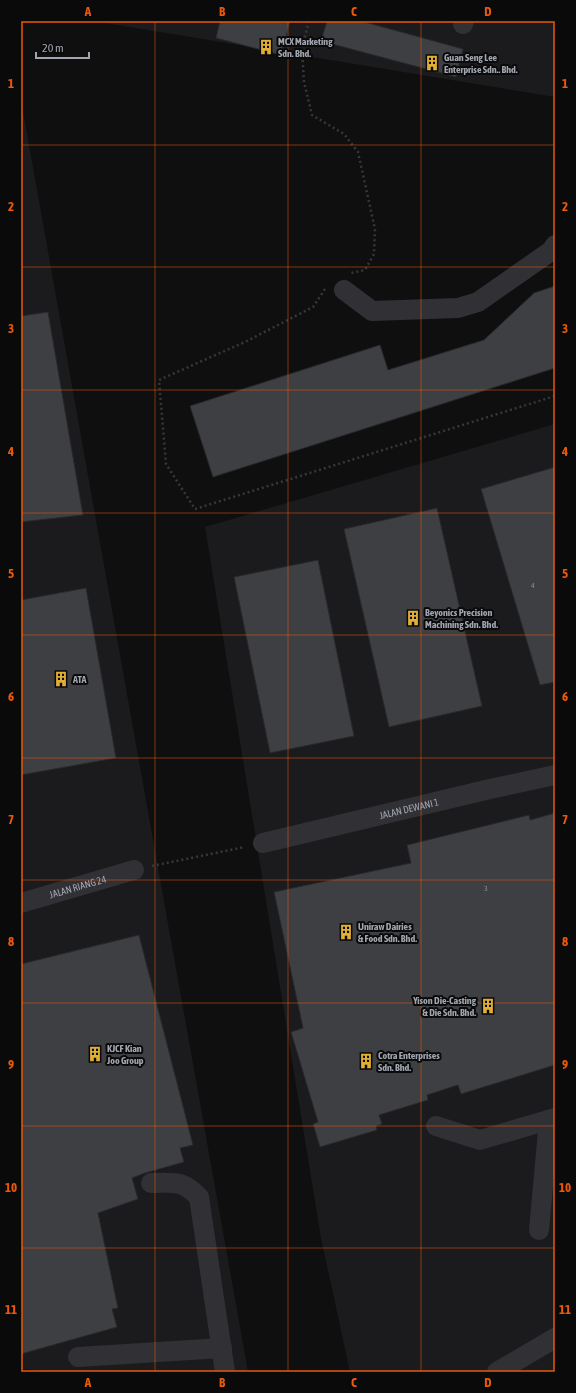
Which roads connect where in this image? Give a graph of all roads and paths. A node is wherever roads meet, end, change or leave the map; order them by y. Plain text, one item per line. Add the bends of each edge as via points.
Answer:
1 (308, 21) edge
2 (555, 245) edge
3 (340, 284) junction
4 (555, 396) edge
5 (555, 775) edge
6 (263, 843) joint
7 (134, 870) joint
8 (21, 903) edge
9 (552, 1119) edge
10 (436, 1126) dead end
11 (151, 1183) dead end
12 (539, 1230) dead end
13 (555, 1338) edge
14 (222, 1348) junction
15 (78, 1357) dead end
16 (225, 1372) edge
17 (497, 1372) edge

1 - 3 path via 302,48 304,82 312,115 344,134 358,152 375,229 374,254 365,270
2 - 3 street via 551,251 478,302 458,308 372,311
3 - 4 path via 313,308 160,380 166,464 195,509
5 - 6 street, JALAN DEWANI 1
6 - 7 path
7 - 8 street, JALAN RIANG 24
9 - 10 street via 480,1140
9 - 12 street
11 - 14 street via 178,1183 190,1188 199,1197
13 - 17 street
14 - 15 street
14 - 16 street

